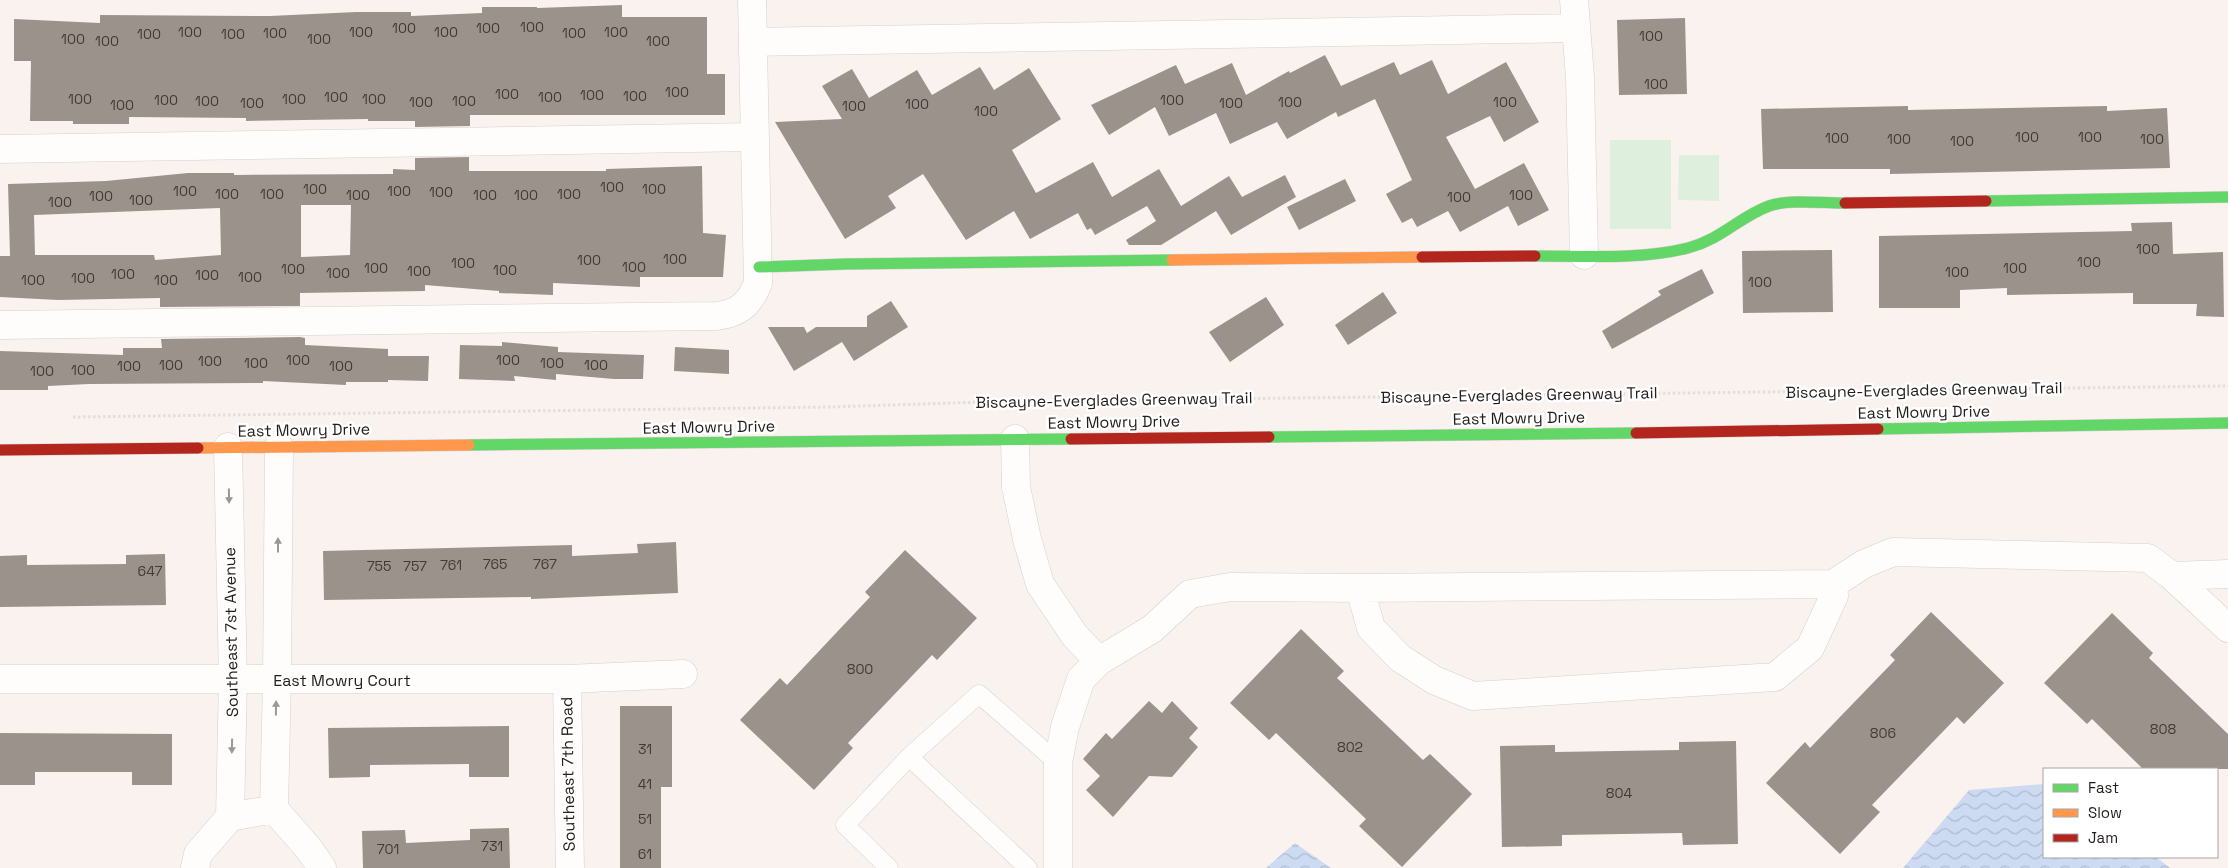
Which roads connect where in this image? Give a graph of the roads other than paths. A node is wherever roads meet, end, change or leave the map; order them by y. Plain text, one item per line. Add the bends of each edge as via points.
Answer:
1 (752, 0) edge
2 (1574, 0) edge
3 (1576, 28) junction
4 (753, 42) junction
5 (755, 137) junction
6 (0, 149) edge
7 (2228, 197) edge
8 (1584, 255) junction
9 (758, 267) junction
10 (0, 325) edge
11 (2228, 423) edge
12 (1015, 439) junction
13 (278, 447) junction
14 (228, 448) junction
15 (0, 450) edge
16 (2228, 574) edge
17 (2172, 576) junction
18 (1833, 584) junction
19 (1360, 588) junction
20 (2228, 628) edge
21 (1099, 661) junction
22 (683, 674) dead end
23 (0, 679) edge
24 (233, 679) junction
25 (567, 679) junction
26 (277, 680) junction
27 (909, 757) junction
28 (1058, 763) junction
29 (274, 809) junction
30 (230, 817) junction
31 (195, 868) edge
32 (322, 868) edge
33 (570, 868) edge
34 (889, 868) edge
35 (1028, 868) edge
36 (1058, 868) edge

1 - 4 street
2 - 3 street
3 - 4 street
3 - 8 street
4 - 5 street
5 - 6 street
5 - 9 street
7 - 8 street via 1777,204 1762,209 1717,237 1684,250
8 - 9 street
9 - 10 street via 758,283 749,302 724,315
11 - 12 street, East Mowry Drive
12 - 13 street, East Mowry Drive
12 - 21 street via 1016,487 1040,584 1075,636
13 - 14 street, East Mowry Drive
26 -> 13 street
14 - 15 street, East Mowry Drive
14 -> 24 street, Southeast 7st Avenue
16 - 17 street
17 - 18 street via 2148,558 1892,552 1864,564
17 - 20 street
18 - 19 street
18 - 19 street via 1834,596 1810,648 1774,677 1473,696 1434,680 1400,658 1371,628
19 - 21 street via 1230,587 1190,594 1152,629
21 - 28 street via 1081,679 1064,727
22 - 25 street, East Mowry Court
23 - 24 street, East Mowry Court
24 - 26 street, East Mowry Court
24 -> 30 street, Southeast 7st Avenue
25 - 26 street, East Mowry Court
25 - 33 street, Southeast 7th Road
29 -> 26 street
27 - 28 lane via 979,694
27 - 34 lane via 845,825
27 - 35 lane
28 - 36 street
29 - 30 street
29 - 32 street
30 - 31 street via 198,854

